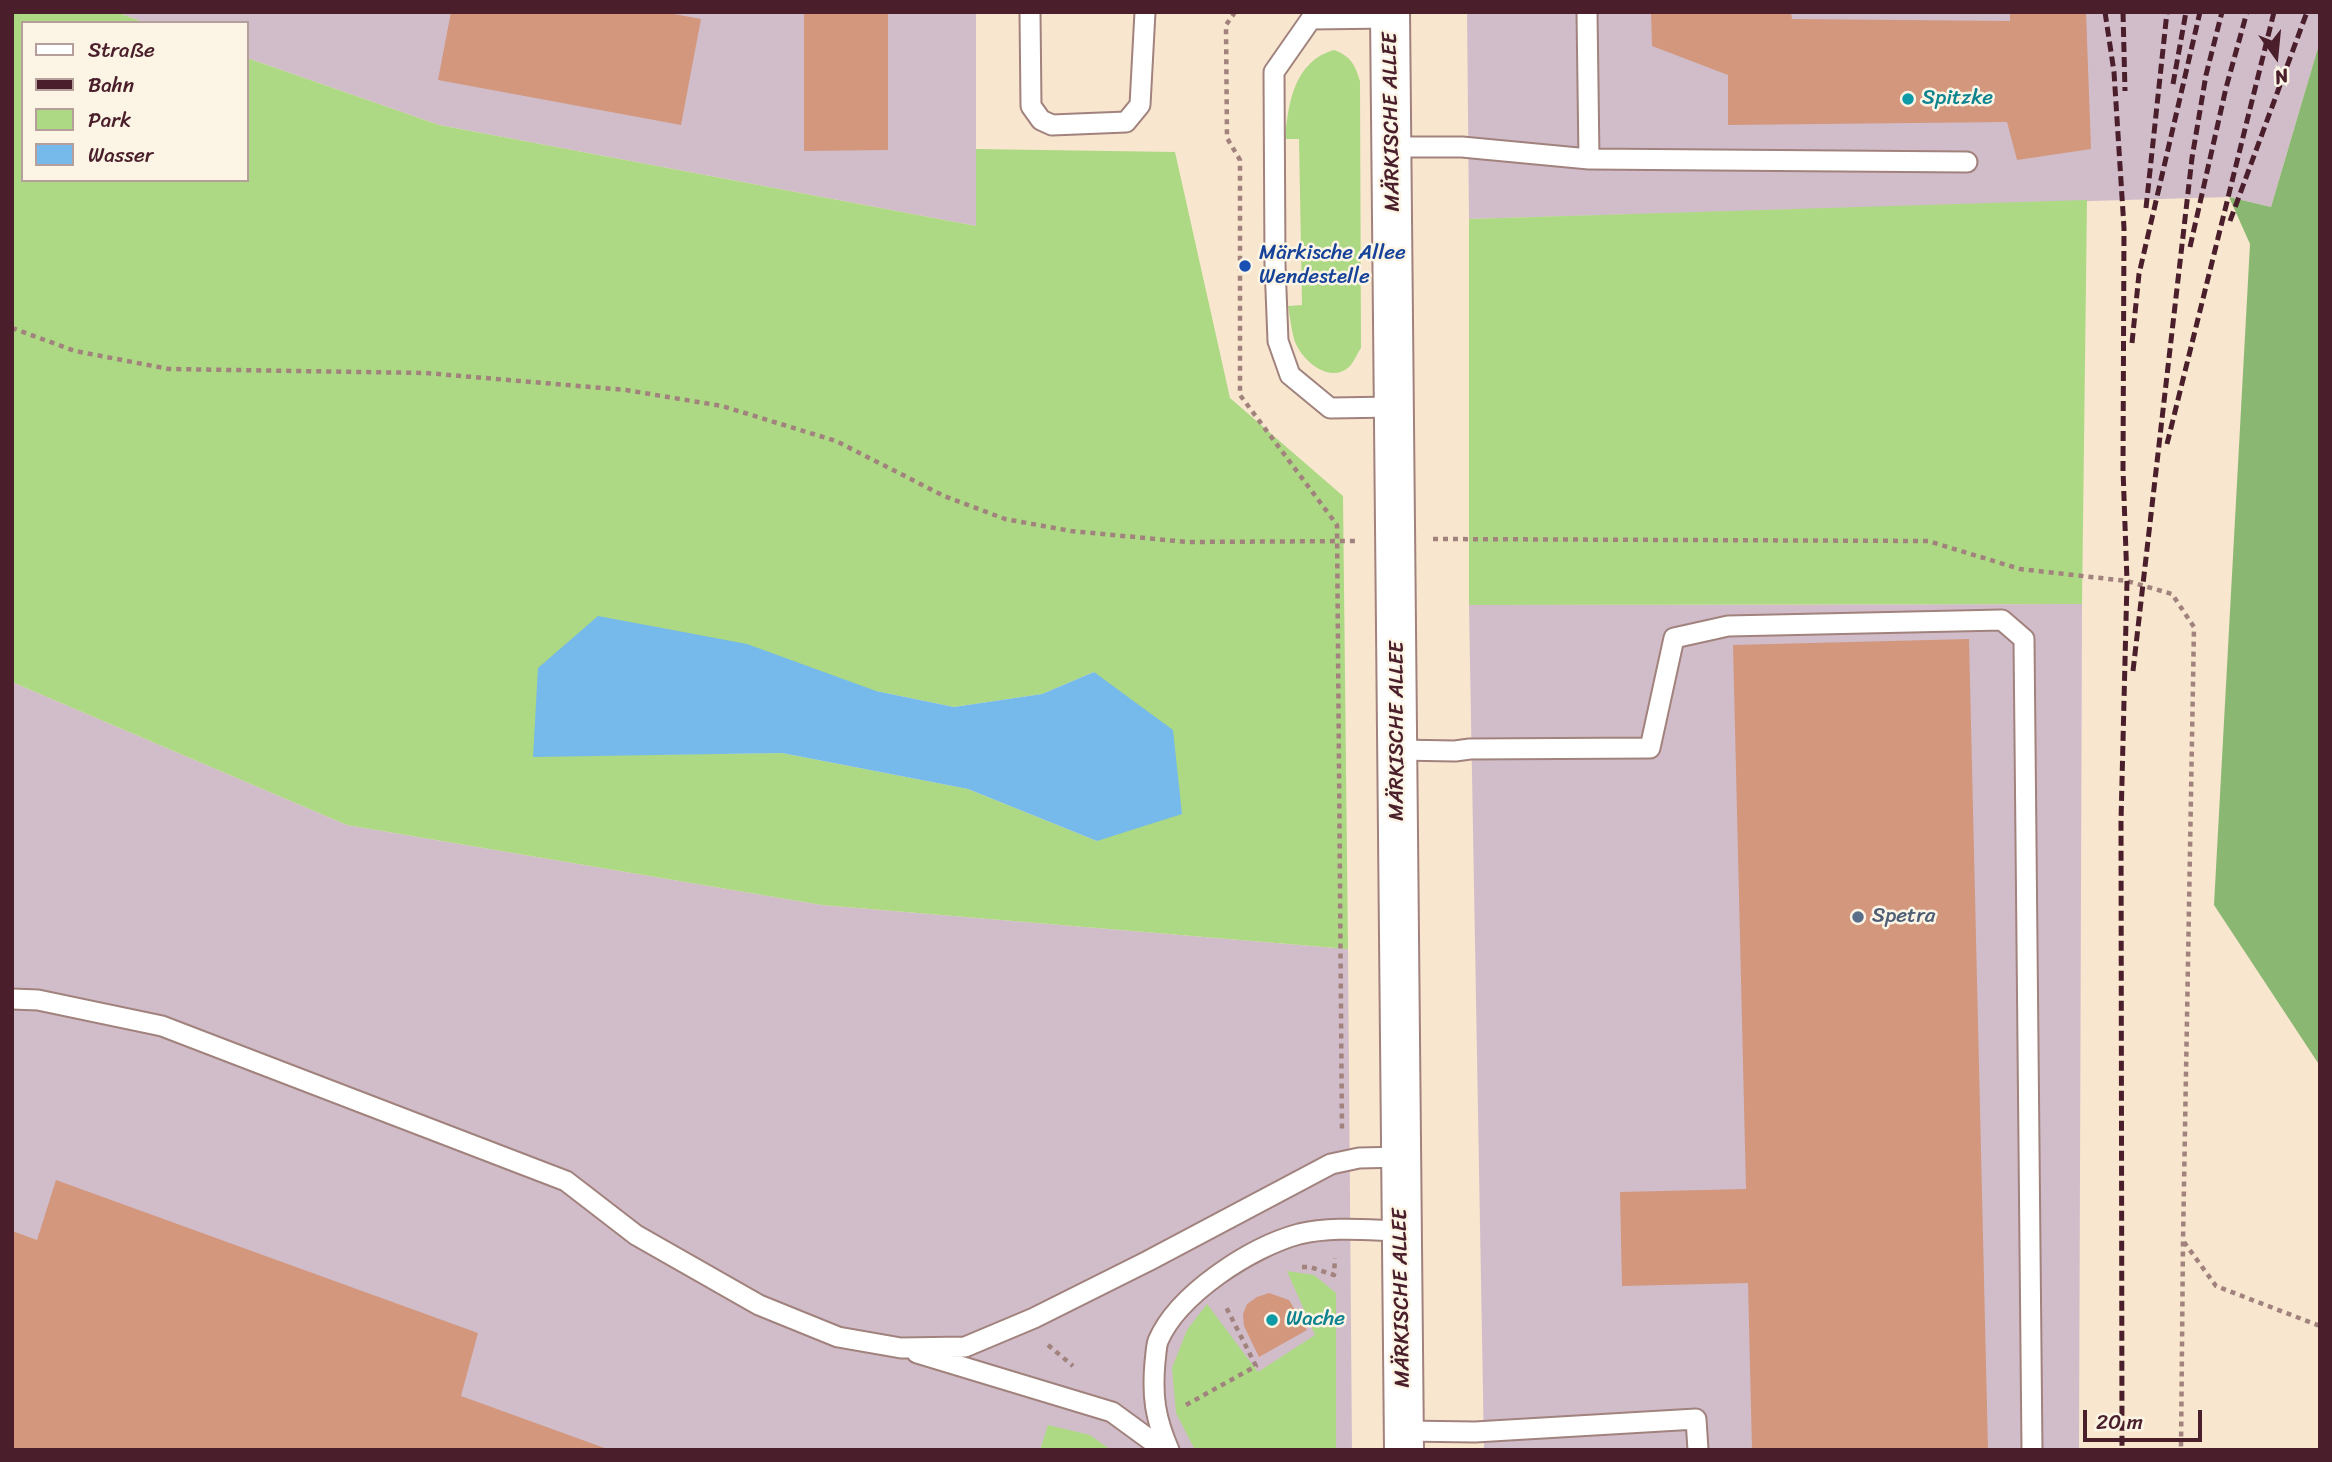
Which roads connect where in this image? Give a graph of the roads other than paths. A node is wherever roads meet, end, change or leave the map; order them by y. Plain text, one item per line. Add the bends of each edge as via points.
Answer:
1 (1030, 12) edge
2 (1145, 12) edge
3 (1587, 12) edge
4 (1390, 15) edge
5 (1392, 147) junction
6 (1589, 159) junction
7 (1967, 162) dead end
8 (1395, 407) junction
9 (1398, 750) junction
10 (12, 999) edge
11 (1402, 1157) junction
12 (1401, 1231) junction
13 (901, 1348) junction
14 (1404, 1441) edge
15 (1166, 1450) edge
16 (1698, 1450) edge
17 (2032, 1450) edge

1 - 2 lane via 1031,106 1041,120 1052,125 1126,122 1140,105
3 - 6 lane
4 - 5 street, MÄRKISCHE ALLEE
4 - 8 lane via 1311,19 1274,72 1275,251 1278,341 1290,375 1330,408
5 - 6 lane via 1462,147
5 - 8 street, MÄRKISCHE ALLEE
6 - 7 lane
8 - 9 street, MÄRKISCHE ALLEE
9 - 11 street, MÄRKISCHE ALLEE
9 - 17 lane via 1650,748 1674,638 1728,626 2002,620 2024,639
10 - 13 lane via 38,1000 162,1026 566,1181 636,1235 759,1305 838,1337
11 - 12 street, MÄRKISCHE ALLEE
11 - 13 lane via 1359,1158 1320,1170 1034,1318 965,1347
12 - 14 street, MÄRKISCHE ALLEE
12 - 15 lane via 1300,1234 1241,1259 1186,1300 1157,1342 1152,1389
13 - 15 lane via 1112,1412
14 - 16 lane via 1475,1432 1696,1419

